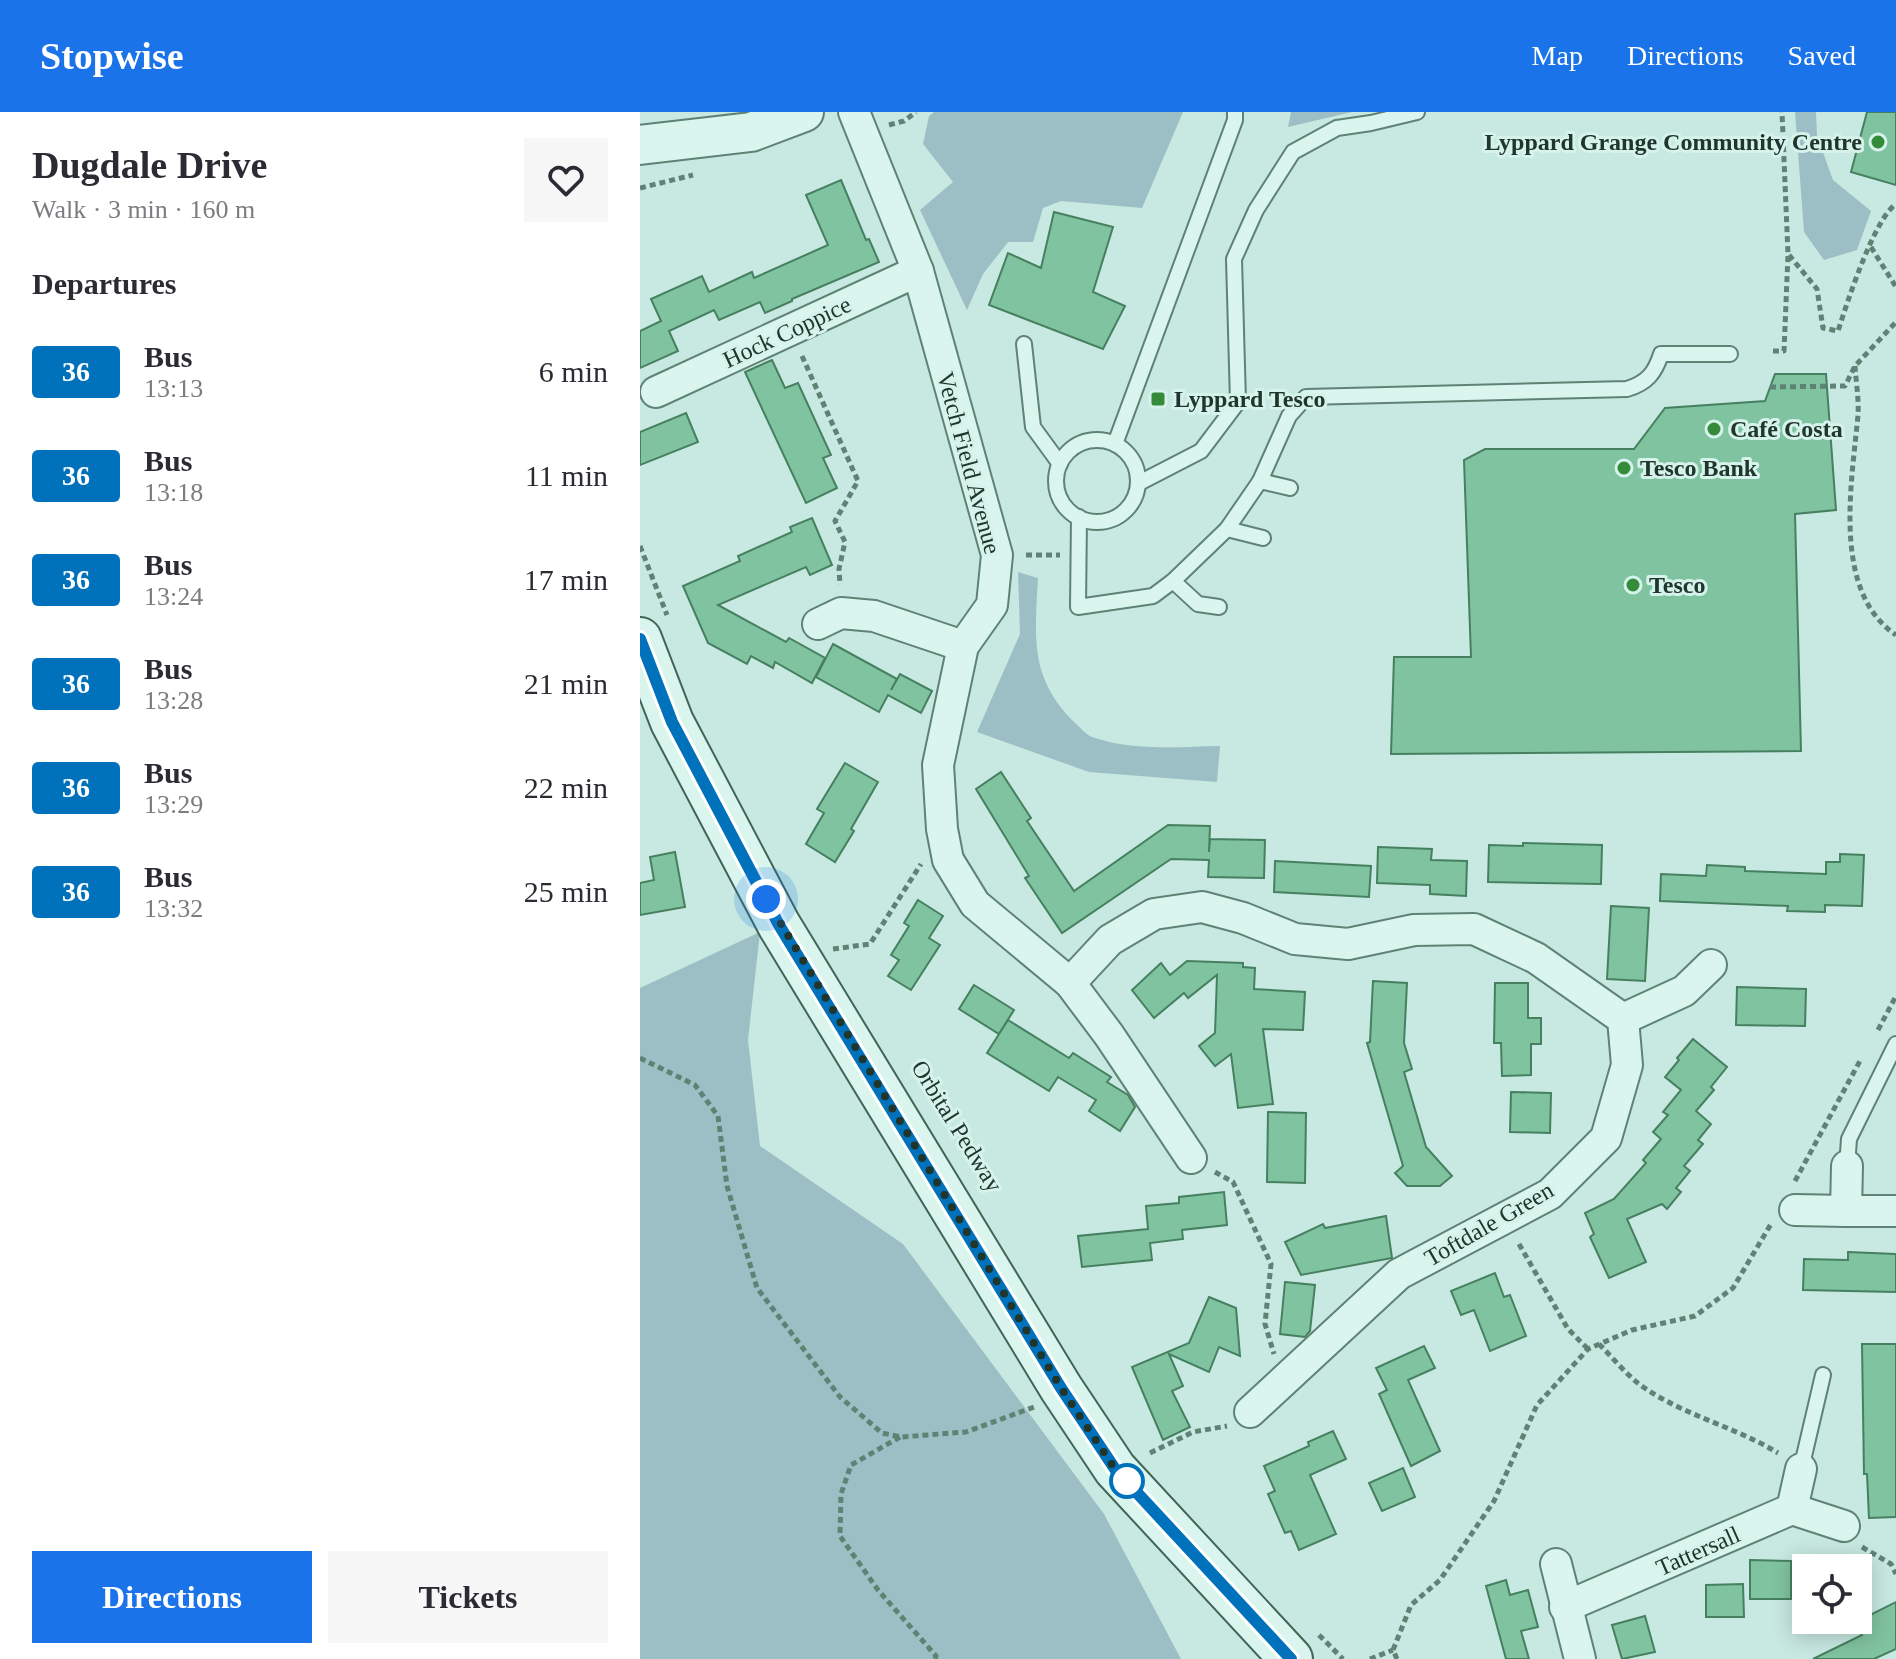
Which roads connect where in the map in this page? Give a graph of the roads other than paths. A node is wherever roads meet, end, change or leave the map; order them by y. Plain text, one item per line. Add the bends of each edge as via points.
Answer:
1 (804, 112) edge
2 (854, 112) edge
3 (1235, 112) edge
4 (1417, 112) edge
5 (640, 145) edge
6 (918, 271) junction
7 (1024, 344) dead end
8 (1730, 354) dead end
9 (656, 392) dead end
10 (1115, 444) junction
11 (1060, 464) junction
12 (1260, 481) junction
13 (1139, 483) junction
14 (1290, 488) dead end
15 (1079, 517) junction
16 (1227, 529) junction
17 (1263, 538) dead end
18 (1173, 581) junction
19 (1219, 607) dead end
20 (829, 618) road end
21 (655, 630) edge
22 (963, 646) junction
23 (1711, 965) dead end
24 (1070, 983) junction
25 (1623, 1019) junction
26 (1896, 1044) edge
27 (1191, 1158) road end
28 (1847, 1166) joint
29 (1785, 1209) road end
30 (1846, 1211) junction
31 (1896, 1211) edge
32 (1823, 1375) dead end
33 (1250, 1412) road end
34 (1801, 1469) joint
35 (1792, 1509) junction
36 (1844, 1526) road end
37 (1556, 1564) dead end
38 (1565, 1607) junction
39 (1301, 1643) edge
40 (1580, 1659) edge

1 - 5 street via 751,132
2 - 6 street, Vetch Field Avenue
3 - 10 lane
4 - 13 lane via 1337,128 1293,152 1256,210 1234,259 1238,402 1201,451
6 - 9 street, Hock Coppice
6 - 22 street, Vetch Field Avenue via 997,555 992,605
7 - 11 lane via 1033,427
8 - 12 lane via 1661,354 1645,383 1627,389 1306,397 1289,416
10 - 11 lane via 1079,444
10 - 13 lane via 1134,461
11 - 15 lane via 1057,490 1062,503
12 - 14 lane
12 - 16 lane
13 - 15 lane via 1121,515 1097,522
15 - 18 lane via 1078,607 1153,596
16 - 17 lane
16 - 18 lane
18 - 19 lane via 1198,604
20 - 22 street via 874,616
21 - 39 main road via 672,722 779,925 1061,1388 1115,1469
22 - 24 street, Vetch Field Avenue via 938,765 948,860 975,904
23 - 25 street via 1684,991
24 - 25 street via 1110,940 1154,914 1202,907 1295,939 1348,944 1414,930 1474,929 1536,958
24 - 27 street, Vetch Field Avenue
25 - 33 street, Toftdale Green via 1627,1065 1606,1138 1550,1194 1399,1274
26 - 28 lane via 1849,1139
28 - 30 street
29 - 30 street
30 - 31 street
32 - 34 lane
34 - 35 street
35 - 36 street
35 - 38 street, Tattersall
37 - 38 street
38 - 40 street

